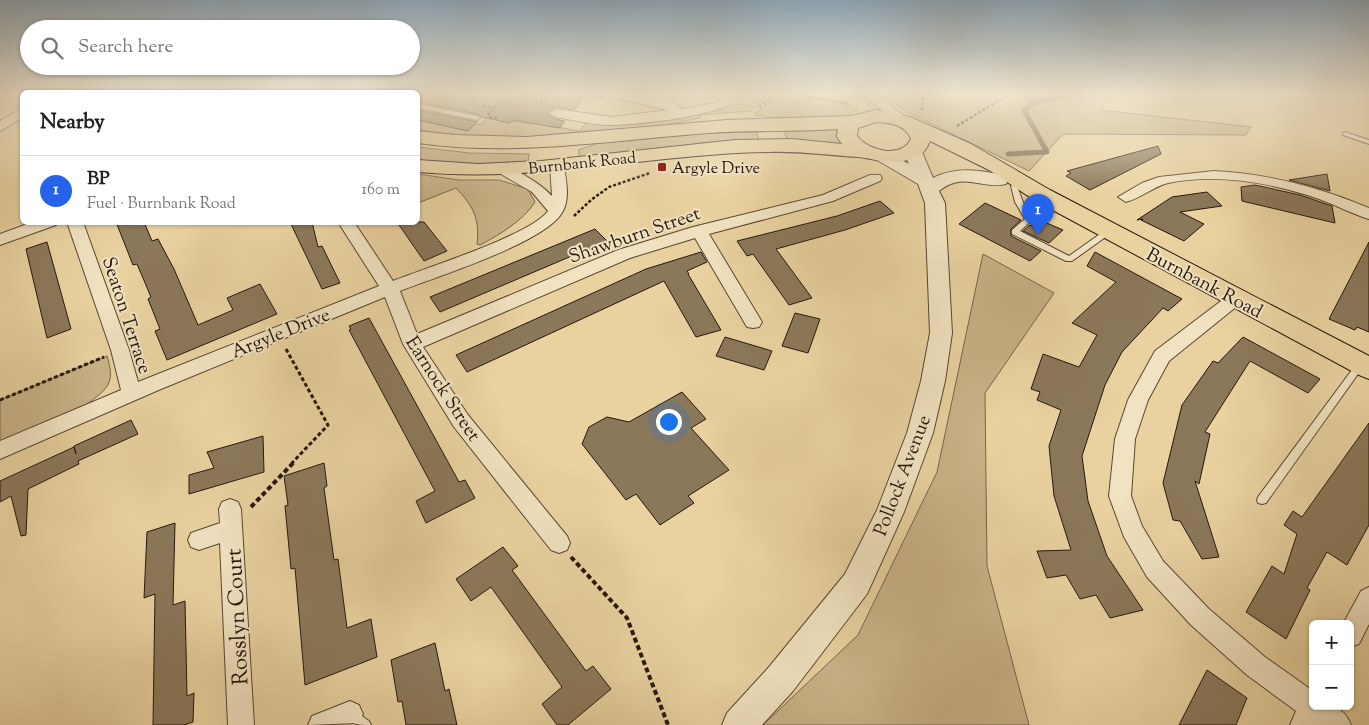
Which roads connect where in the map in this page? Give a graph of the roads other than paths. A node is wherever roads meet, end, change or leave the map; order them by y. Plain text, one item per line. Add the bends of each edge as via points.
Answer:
1 (690, 129) edge
2 (847, 129) edge
3 (917, 129) edge
4 (929, 129) edge
5 (20, 130) edge
6 (0, 134) edge
7 (1345, 134) dead end
8 (420, 137) edge
9 (594, 139) junction
10 (1369, 142) edge
11 (529, 144) junction
12 (915, 150) junction
13 (874, 154) junction
14 (420, 166) edge
15 (558, 166) junction
16 (499, 170) junction
17 (876, 178) dead end
18 (1006, 183) junction
19 (929, 185) junction
20 (1042, 195) junction
21 (1126, 198) dead end
22 (556, 210) junction
23 (1369, 214) edge
24 (42, 225) edge
25 (76, 225) edge
26 (348, 225) edge
27 (1110, 231) junction
28 (699, 232) junction
29 (0, 240) edge
30 (390, 288) junction
31 (1235, 299) junction
32 (753, 322) dead end
33 (412, 344) junction
34 (1365, 366) edge
35 (131, 392) junction
36 (0, 450) edge
37 (1262, 500) dead end
38 (199, 540) dead end
39 (559, 544) road end
40 (1369, 599) edge
41 (1354, 627) edge
42 (1310, 713) edge
43 (358, 720) edge
44 (241, 725) edge
45 (321, 725) edge
46 (739, 725) edge
47 (1338, 725) edge

1 - 9 main road, Burnbank Road
2 - 13 main road via 847,137 854,145
3 - 12 main road via 921,139
4 - 20 main road, Burnbank Road via 1011,173
5 - 6 street
7 - 10 lane
8 - 11 main road, Burnbank Road
9 - 11 main road, Burnbank Road
9 - 15 main road via 568,150
11 - 15 main road via 550,156
12 - 13 main road, Burnbank Road via 899,156
12 - 18 main road, Burnbank Road via 955,160
12 - 19 street, Pollock Avenue
13 - 15 main road, Burnbank Road via 792,145 735,146
13 - 19 street
14 - 16 main road, Burnbank Road
15 - 16 main road, Burnbank Road
15 - 22 street
16 - 22 street via 537,189
17 - 28 street, Shawburn Street via 828,198
18 - 19 street via 957,175
18 - 20 main road, Burnbank Road
18 - 27 lane via 1029,219 1015,232 1069,259
19 - 46 street, Pollock Avenue via 935,203 938,239 941,333 920,433 890,512 856,584 781,679
20 - 27 main road, Burnbank Road
21 - 23 street via 1160,181 1202,176 1244,177 1318,194
22 - 30 street, Argyle Drive via 542,225
24 - 29 street
25 - 35 street, Seaton Terrace via 120,350
26 - 30 street, Earnock Street
27 - 31 main road, Burnbank Road
28 - 32 street
28 - 33 street, Shawburn Street via 624,254
30 - 33 street, Earnock Street
30 - 35 street, Argyle Drive
31 - 34 main road, Burnbank Road
31 - 42 street via 1162,356 1138,400 1125,439 1120,496 1132,530 1155,569 1200,617
33 - 39 street, Earnock Street via 461,421
34 - 37 lane
35 - 36 street, Argyle Drive
38 - 44 street, Rosslyn Court via 230,519
40 - 41 street
42 - 47 street
43 - 45 street

